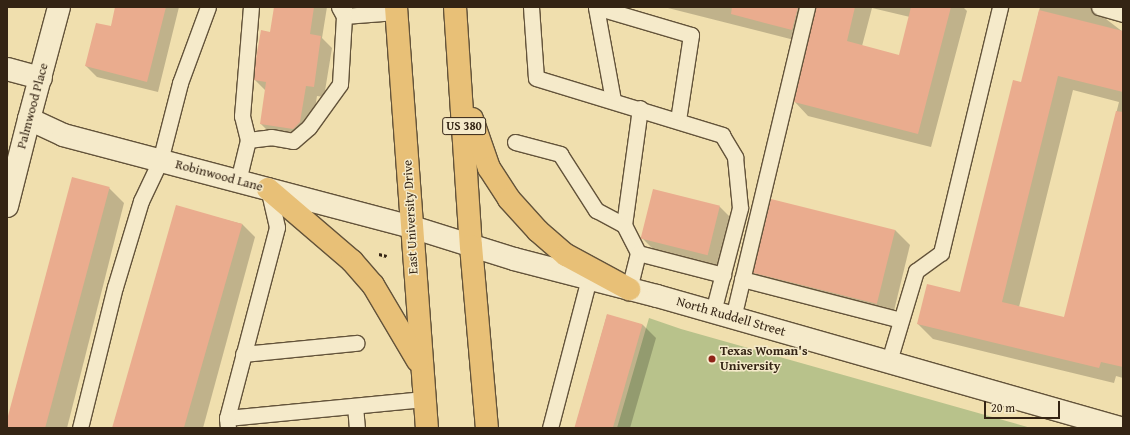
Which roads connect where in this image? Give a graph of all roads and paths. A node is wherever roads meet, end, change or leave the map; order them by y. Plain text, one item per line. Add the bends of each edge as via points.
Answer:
1 (59, 7) edge
2 (208, 7) edge
3 (251, 7) edge
4 (455, 7) edge
5 (531, 7) edge
6 (596, 7) edge
7 (807, 7) edge
8 (1000, 7) edge
9 (1099, 7) edge
10 (342, 10) edge
11 (396, 10) edge
12 (1123, 14) edge
13 (7, 69) edge
14 (460, 72) junction
15 (41, 78) junction
16 (613, 100) junction
17 (640, 108) junction
18 (30, 119) junction
19 (678, 120) junction
20 (248, 140) junction
21 (515, 142) dead end
22 (160, 161) junction
23 (238, 181) junction
24 (268, 189) junction
25 (7, 206) edge
26 (624, 225) junction
27 (412, 227) junction
28 (470, 246) junction
29 (638, 252) junction
30 (723, 275) junction
31 (589, 278) junction
32 (742, 279) junction
33 (629, 289) junction
34 (723, 315) junction
35 (901, 320) junction
36 (356, 343) dead end
37 (243, 354) junction
38 (889, 361) junction
39 (421, 367) junction
40 (424, 399) junction
41 (355, 406) junction
42 (228, 423) edge
43 (80, 428) edge
44 (357, 428) edge
45 (427, 428) edge
46 (487, 428) edge
47 (550, 428) edge
48 (1119, 428) edge

1 - 15 street, Palmwood Place
2 - 22 lane via 180,83
3 - 20 lane via 242,116
4 - 14 main road, US 380
5 - 16 lane via 536,78
6 - 16 lane
6 - 19 lane via 690,35
7 - 32 lane
8 - 35 lane via 941,253 916,271
9 - 12 lane
10 - 11 lane
10 - 20 lane via 340,84 309,127 293,141 270,137
11 - 27 main road, East University Drive via 411,186
13 - 15 street
14 - 28 main road, US 380
14 - 33 main road via 477,139 489,168 509,199 538,231 566,255
15 - 18 street, Palmwood Place
16 - 17 lane
17 - 19 lane
17 - 26 lane
18 - 22 street, Robinwood Lane via 63,135
18 - 25 street, Palmwood Place
19 - 30 lane via 722,135 735,157 740,208
20 - 23 lane
21 - 26 lane via 560,154 596,210
22 - 23 street, Robinwood Lane
22 - 43 lane via 138,209 115,287
23 - 24 street, Robinwood Lane
24 - 27 street, Robinwood Lane
24 - 37 lane via 277,227
24 - 39 main road via 352,261 373,285
26 - 29 lane
27 - 28 street, North Ruddell Street
27 - 39 main road, East University Drive
28 - 31 street, North Ruddell Street
28 - 46 main road, US 380
29 - 30 lane
29 - 33 lane
30 - 34 lane
31 - 33 street, North Ruddell Street
31 - 47 lane
32 - 34 lane
32 - 35 lane
33 - 34 street, North Ruddell Street
34 - 38 street, North Ruddell Street
35 - 38 lane
36 - 37 lane
37 - 42 lane
38 - 48 street, North Ruddell Street
39 - 40 main road, East University Drive
40 - 41 lane
40 - 45 main road, East University Drive
41 - 42 lane
41 - 44 lane

